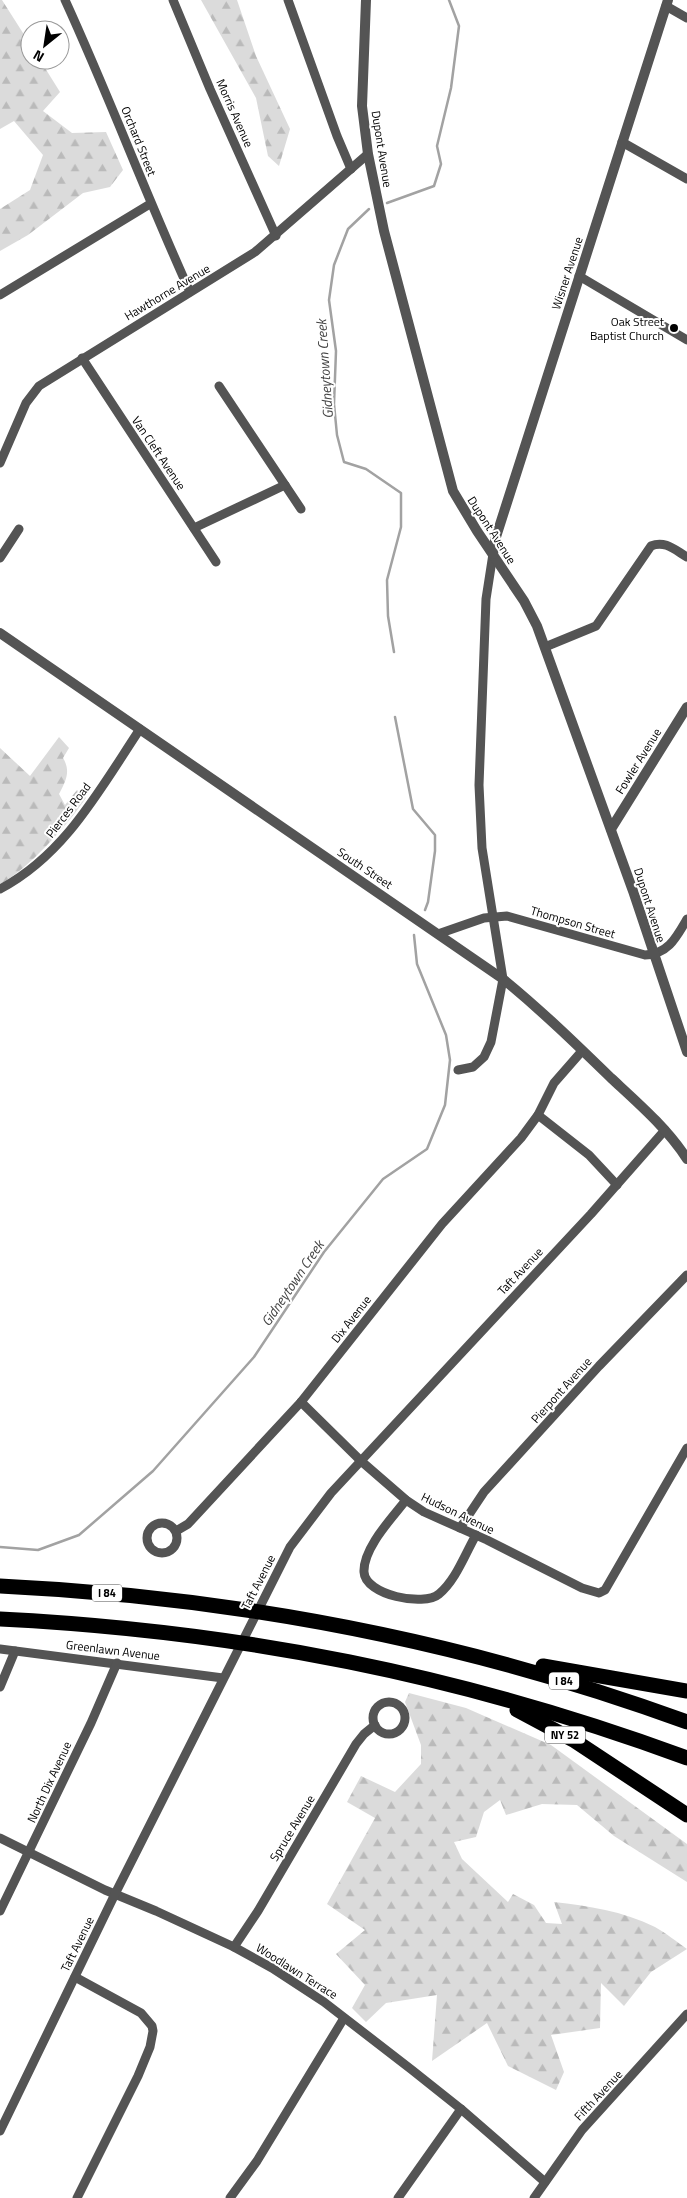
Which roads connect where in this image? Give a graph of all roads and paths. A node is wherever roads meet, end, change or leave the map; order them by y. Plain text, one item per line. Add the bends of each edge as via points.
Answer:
1 (65, 0) edge
2 (173, 0) edge
3 (288, 0) edge
4 (366, 0) edge
5 (667, 3) edge
6 (687, 18) edge
7 (622, 142) junction
8 (368, 154) junction
9 (350, 169) junction
10 (687, 179) edge
11 (150, 204) junction
12 (276, 236) junction
13 (579, 276) junction
14 (190, 292) junction
15 (0, 295) edge
16 (687, 340) edge
17 (82, 358) junction
18 (219, 386) dead end
19 (0, 463) edge
20 (284, 485) junction
21 (301, 508) dead end
22 (194, 528) junction
23 (19, 529) dead end
24 (492, 554) junction
25 (0, 558) edge
26 (687, 558) edge
27 (216, 562) dead end
28 (0, 633) edge
29 (545, 647) junction
30 (687, 707) edge
31 (140, 730) junction
32 (611, 829) junction
33 (0, 890) edge
34 (492, 916) junction
35 (687, 919) edge
36 (438, 934) junction
37 (653, 955) junction
38 (503, 979) junction
39 (582, 1051) junction
40 (687, 1052) edge
41 (458, 1070) dead end
42 (538, 1115) junction
43 (665, 1130) junction
44 (687, 1159) edge
45 (617, 1185) junction
46 (687, 1275) edge
47 (301, 1402) junction
48 (687, 1448) edge
49 (361, 1461) junction
50 (406, 1500) junction
51 (460, 1528) junction
52 (176, 1531) dead end
53 (476, 1535) junction
54 (0, 1586) edge
55 (0, 1619) edge
56 (440, 1647) junction
57 (0, 1649) edge
58 (15, 1651) junction
59 (117, 1663) junction
60 (223, 1678) junction
61 (431, 1679) junction
62 (0, 1687) edge
63 (687, 1691) edge
64 (687, 1722) edge
65 (375, 1725) dead end
66 (687, 1758) edge
67 (687, 1815) edge
68 (0, 1838) edge
69 (29, 1852) junction
70 (115, 1894) junction
71 (0, 1911) edge
72 (234, 1947) junction
73 (75, 1977) junction
74 (687, 2014) edge
75 (344, 2018) junction
76 (462, 2109) junction
77 (0, 2131) edge
78 (545, 2182) junction
79 (78, 2198) edge
80 (230, 2198) edge
81 (398, 2198) edge
82 (534, 2198) edge

1 - 11 street, Orchard Street
2 - 12 street, Morris Avenue
3 - 9 street
4 - 8 street, Dupont Avenue via 362,106
5 - 6 street
5 - 7 street, Wisner Avenue
7 - 10 street
7 - 13 street, Wisner Avenue
8 - 9 street, Hawthorne Avenue
8 - 24 street, Dupont Avenue via 384,231 453,491
9 - 12 street, Hawthorne Avenue
11 - 14 street, Orchard Street
11 - 15 street
12 - 14 street, Hawthorne Avenue via 240,263
13 - 16 street
13 - 24 street, Wisner Avenue
14 - 17 street, Hawthorne Avenue
17 - 19 street, Hawthorne Avenue via 33,392
17 - 22 street, Van Cleft Avenue
18 - 20 street
20 - 21 street
20 - 22 street
22 - 27 street, Van Cleft Avenue
23 - 25 street
24 - 29 street, Dupont Avenue via 524,601
24 - 34 street via 486,599 479,785 482,848
26 - 29 street via 665,544 659,542 651,546 596,626
28 - 31 street, South Street
29 - 32 street, Dupont Avenue
30 - 32 street, Fowler Avenue
31 - 33 street, Pierces Road via 82,816 54,850
31 - 36 street, South Street
32 - 37 street, Dupont Avenue
34 - 36 street, Thompson Street
34 - 37 street, Thompson Street via 507,916
34 - 38 street
35 - 37 street via 667,948
36 - 38 street, South Street
37 - 40 street, Dupont Avenue
38 - 39 street, South Street via 543,1012
38 - 41 street via 491,1042 484,1057 473,1067
39 - 42 street, Dix Avenue via 554,1083
39 - 43 street, South Street
42 - 45 street via 589,1155
42 - 47 street, Dix Avenue via 442,1224
43 - 44 street, South Street
43 - 45 street, Taft Avenue
45 - 49 street, Taft Avenue
46 - 51 street, Pierpont Avenue via 484,1492
47 - 49 street, Hudson Avenue
47 - 52 street, Dix Avenue via 188,1524
48 - 53 street, Hudson Avenue via 619,1567 604,1590 598,1593
49 - 50 street, Hudson Avenue
49 - 60 street, Taft Avenue via 330,1493 290,1547
50 - 51 street, Hudson Avenue
50 - 53 street via 379,1535 366,1560 366,1579 378,1590 419,1600 435,1596 447,1585
51 - 53 street, Hudson Avenue
54 - 56 highway, I 84 via 213,1604 311,1620
55 - 61 highway via 195,1635 289,1649
56 - 63 highway
56 - 64 highway, I 84 via 577,1685
57 - 58 street, Greenlawn Avenue
58 - 59 street, Greenlawn Avenue
58 - 62 street
59 - 60 street, Greenlawn Avenue
59 - 69 street, North Dix Avenue
60 - 70 street, Taft Avenue
61 - 66 highway via 567,1717
61 - 67 highway, NY 52 via 537,1719 575,1740
65 - 72 street, Spruce Avenue via 356,1744
68 - 69 street, Woodlawn Terrace
69 - 70 street, Woodlawn Terrace
69 - 71 street, North Dix Avenue
70 - 72 street, Woodlawn Terrace
70 - 73 street, Taft Avenue
72 - 75 street, Woodlawn Terrace via 272,1968
73 - 77 street, Taft Avenue
73 - 79 street via 141,2013 153,2031 138,2076
74 - 78 street, Fifth Avenue via 582,2130
75 - 76 street, Woodlawn Terrace
75 - 80 street
76 - 78 street, Woodlawn Terrace
76 - 81 street
78 - 82 street, Fifth Avenue

